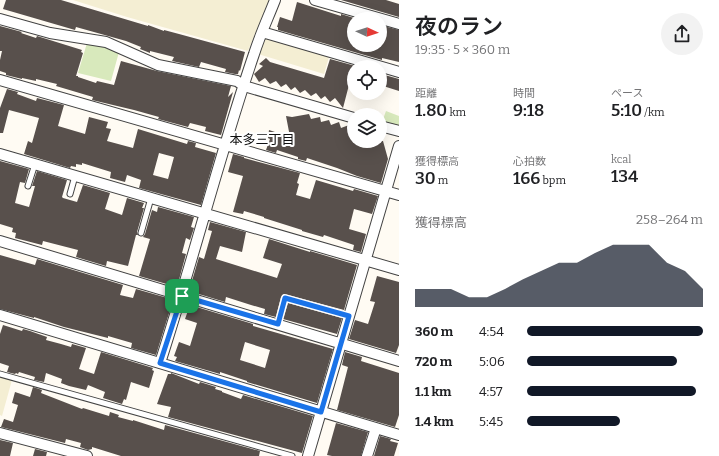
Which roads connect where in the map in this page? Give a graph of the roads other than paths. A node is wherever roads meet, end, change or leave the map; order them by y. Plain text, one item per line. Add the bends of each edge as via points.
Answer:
1 (274, 0) edge
2 (315, 0) edge
3 (0, 19) edge
4 (399, 24) edge
5 (262, 32) junction
6 (399, 72) edge
7 (0, 80) edge
8 (244, 86) junction
9 (347, 116) edge
10 (387, 128) edge
11 (399, 131) edge
12 (225, 146) junction
13 (399, 146) edge
14 (0, 154) edge
15 (35, 164) junction
16 (75, 176) junction
17 (28, 186) dead end
18 (386, 191) junction
19 (70, 194) dead end
20 (399, 195) edge
21 (151, 198) junction
22 (205, 214) junction
23 (141, 234) dead end
24 (0, 241) edge
25 (365, 260) junction
26 (399, 270) edge
27 (182, 296) junction
28 (0, 315) edge
29 (349, 316) junction
30 (278, 324) junction
31 (342, 344) junction
32 (399, 360) edge
33 (160, 363) junction
34 (0, 374) edge
35 (321, 412) junction
36 (376, 428) junction
37 (0, 433) edge
38 (399, 435) edge
39 (87, 456) edge
40 (292, 456) edge
41 (308, 456) edge
42 (368, 456) edge

1 - 5 street
2 - 4 street
3 - 8 street via 50,33 106,42 158,65 237,81
5 - 6 street
5 - 8 street
7 - 12 street
8 - 9 street
8 - 12 street
10 - 11 street
12 - 18 street
12 - 22 street
13 - 18 street
14 - 15 street
15 - 16 street
15 - 17 lane
16 - 19 lane
16 - 21 street
18 - 20 street
18 - 25 street
21 - 22 street
21 - 23 lane
22 - 25 street
22 - 27 street
24 - 27 street
25 - 26 street
25 - 29 street
27 - 30 street
27 - 33 street
28 - 33 street
29 - 30 lane via 285,298
29 - 31 street
30 - 31 street
31 - 32 street
31 - 35 street
33 - 35 street
34 - 40 lane
35 - 36 street
35 - 41 street
36 - 38 street
36 - 42 street
37 - 39 street

